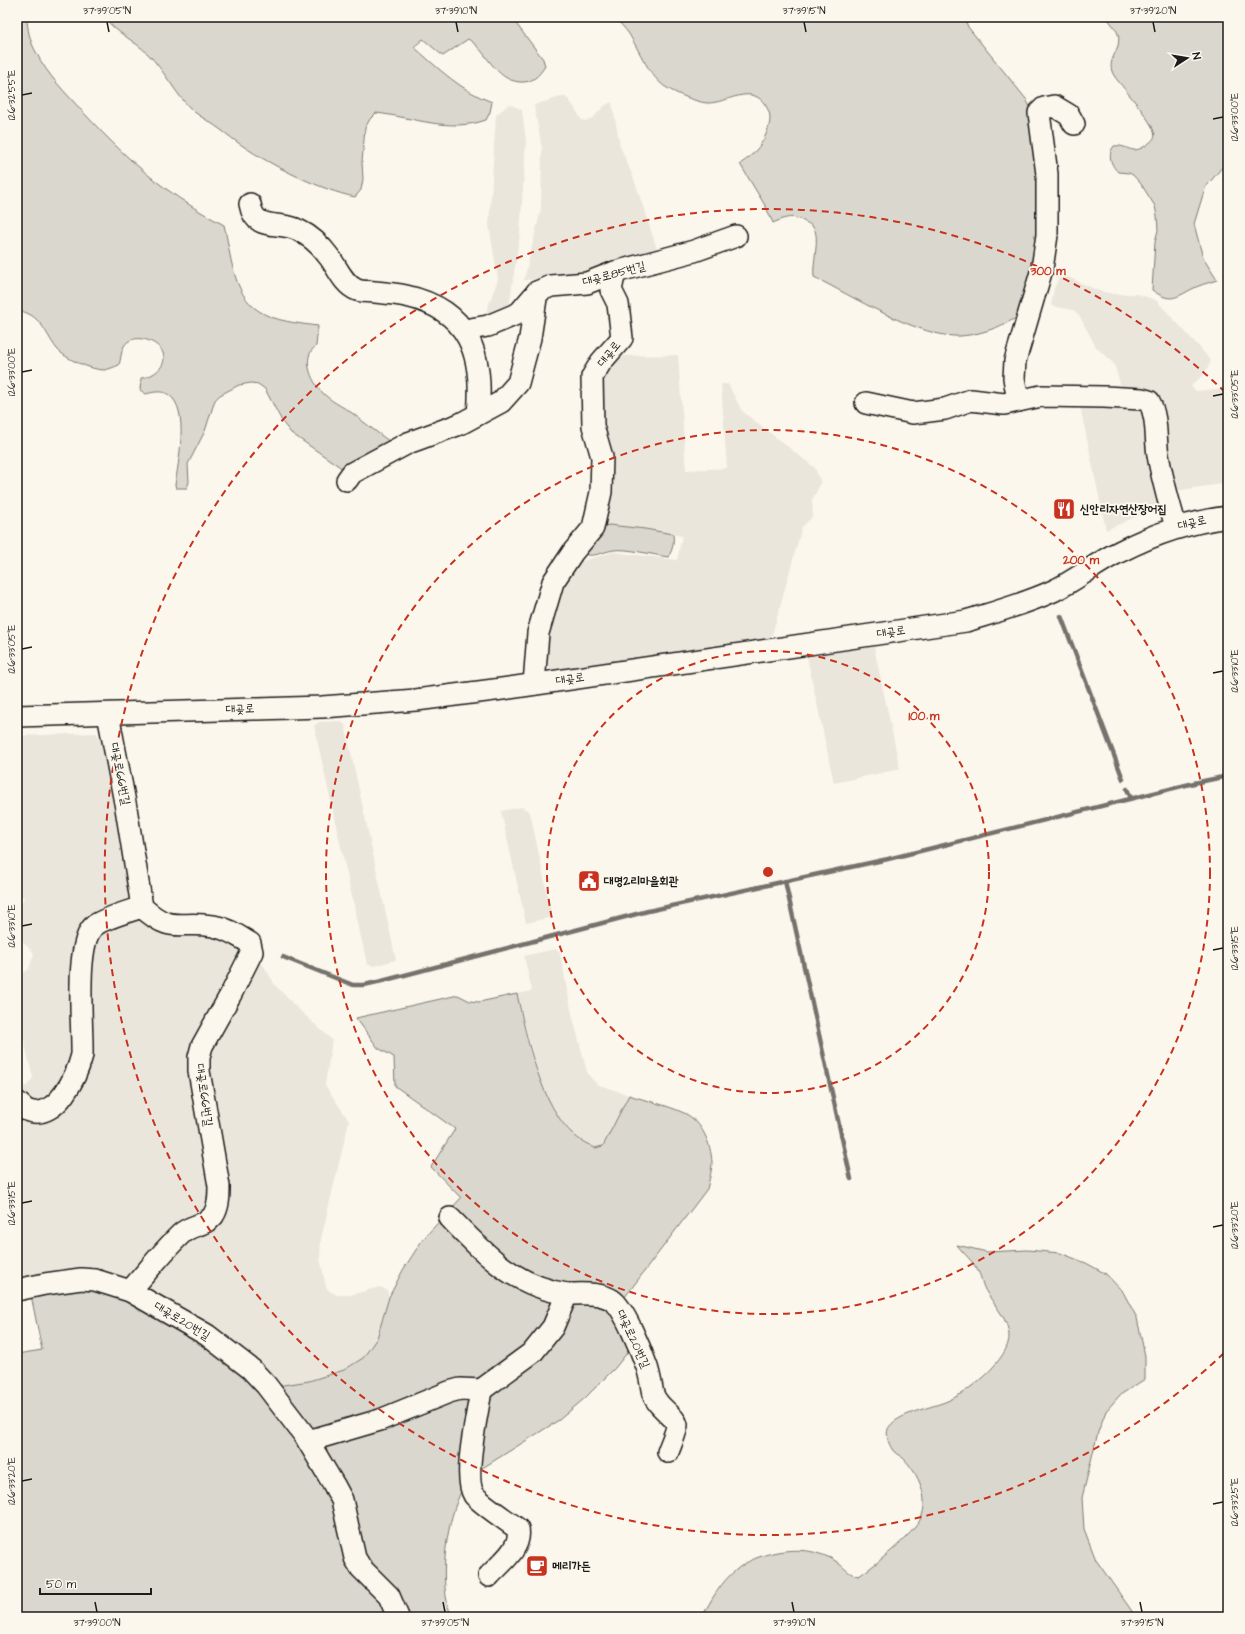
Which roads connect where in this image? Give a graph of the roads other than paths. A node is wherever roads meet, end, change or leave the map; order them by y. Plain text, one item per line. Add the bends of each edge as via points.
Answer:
1 (1074, 124) dead end
2 (250, 204) dead end
3 (736, 236) dead end
4 (615, 272) junction
5 (537, 292) junction
6 (464, 330) junction
7 (1018, 401) junction
8 (866, 403) dead end
9 (478, 414) junction
10 (347, 480) dead end
11 (1228, 517) edge
12 (1176, 527) junction
13 (534, 684) junction
14 (108, 714) junction
15 (17, 716) edge
16 (142, 907) junction
17 (17, 1102) edge
18 (450, 1218) dead end
19 (17, 1290) edge
20 (130, 1291) junction
21 (567, 1294) junction
22 (481, 1390) junction
23 (308, 1441) junction
24 (668, 1452) dead end
25 (489, 1576) dead end
26 (398, 1617) edge

1 - 7 street via 1070,115 1054,106 1044,108 1039,113 1047,174 1046,235 1042,269 1015,361 1014,378
2 - 6 street via 256,220 297,229 312,238 330,258 345,281 357,290 391,293 435,305
3 - 4 street, 대곶로85번길 via 694,251
4 - 5 street, 대곶로85번길 via 587,283 551,286
4 - 13 street, 대곶로 via 611,290 618,304 622,338 601,362 592,377 593,426 602,457 601,492 593,528 572,552 553,582 538,633
5 - 6 street via 519,313 488,326
5 - 9 street via 530,338 518,383 501,402
6 - 9 street via 479,372
7 - 8 street via 1004,404 971,400 945,409 913,414
7 - 12 street via 1040,396 1149,401 1154,411 1163,481
9 - 10 street via 460,424 408,443 352,472
11 - 12 street, 대곶로
12 - 13 street, 대곶로 via 1121,551 1053,591 966,621
13 - 14 street, 대곶로 via 416,700 322,707
14 - 15 street, 대곶로
14 - 16 street, 대곶로66번길
16 - 17 street via 94,925 89,932 82,962 82,1055 72,1082 62,1097 46,1110 28,1111
16 - 20 street, 대곶로66번길 via 157,920 168,925 223,928 250,944 252,952 202,1046 199,1057 200,1078 219,1186 216,1210 206,1222 182,1232
18 - 21 street via 507,1271 549,1291
19 - 20 street, 대곶로20번길 via 81,1279 96,1280
20 - 23 street, 대곶로20번길 via 207,1335 240,1359 266,1385
21 - 22 street via 553,1327 538,1347
21 - 24 street, 대곶로20번길 via 600,1295 613,1300 621,1309 640,1349 656,1402 677,1426
22 - 23 street via 460,1389 380,1420
22 - 25 street via 469,1470 470,1484 474,1496 518,1529 520,1536 515,1547
23 - 26 street, 대곶로20번길 via 342,1500 355,1558 361,1568 388,1596

